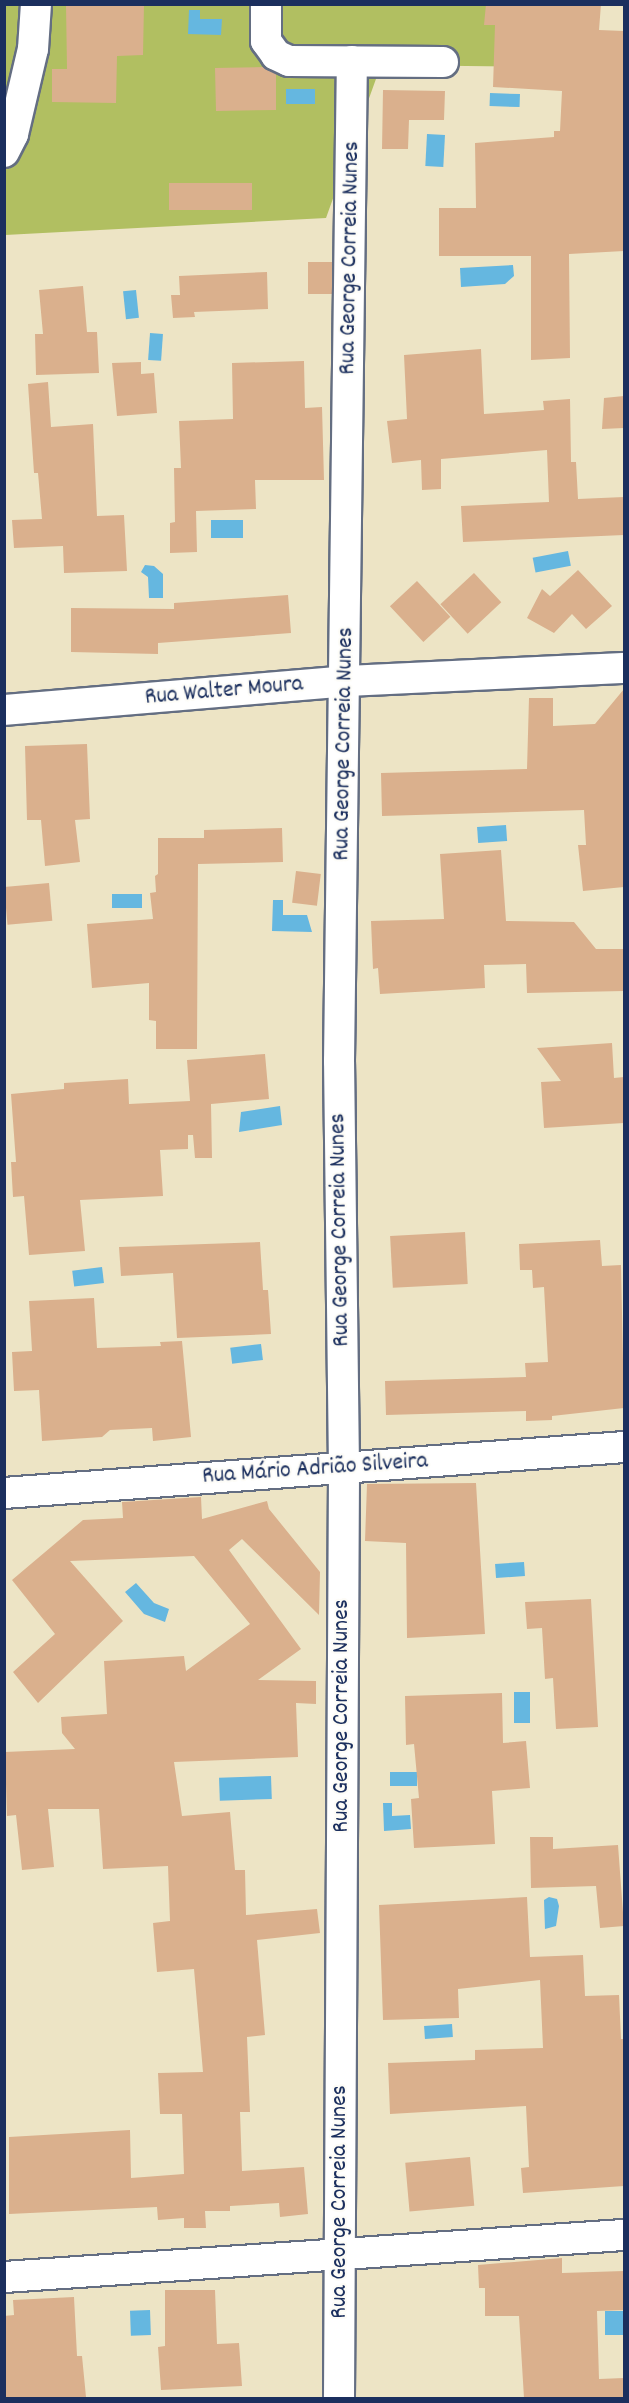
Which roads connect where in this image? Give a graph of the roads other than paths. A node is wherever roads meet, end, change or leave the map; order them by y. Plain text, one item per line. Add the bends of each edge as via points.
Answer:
1 (36, 4) edge
2 (266, 4) edge
3 (352, 61) junction
4 (443, 62) dead end
5 (4, 152) edge
6 (624, 668) edge
7 (346, 681) junction
8 (4, 710) edge
9 (624, 1446) edge
10 (344, 1468) junction
11 (4, 1493) edge
12 (624, 2235) edge
13 (341, 2251) junction
14 (4, 2277) edge
15 (339, 2398) edge

1 - 5 street via 33,49 13,134
2 - 3 street via 266,41 276,55 289,61
3 - 4 street
3 - 7 street, Rua George Correia Nunes
6 - 7 street, Rua Walter Moura
7 - 8 street, Rua Walter Moura
7 - 10 street, Rua George Correia Nunes via 339,1061
9 - 10 street, Rua Mário Adrião Silveira
10 - 11 street, Rua Mário Adrião Silveira
10 - 13 street, Rua George Correia Nunes
12 - 13 street
13 - 14 street
13 - 15 street, Rua George Correia Nunes

